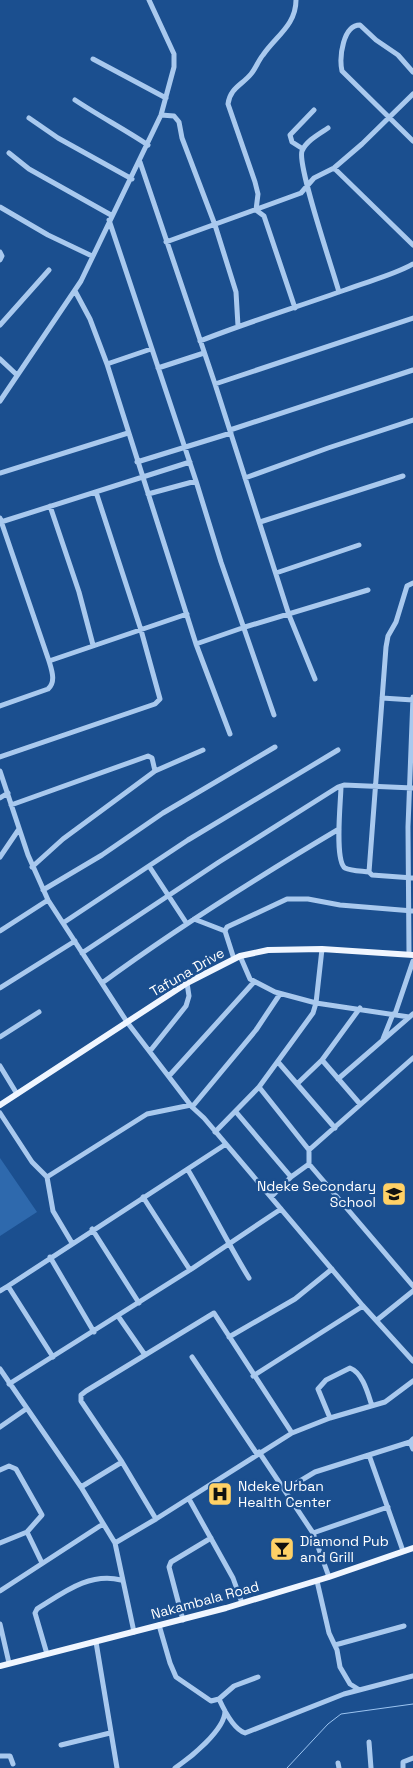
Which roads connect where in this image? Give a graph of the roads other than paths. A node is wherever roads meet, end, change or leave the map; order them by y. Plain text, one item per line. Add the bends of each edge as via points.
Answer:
1 (149, 0) edge
2 (296, 0) edge
3 (93, 59) dead end
4 (413, 72) edge
5 (413, 94) edge
6 (166, 98) junction
7 (75, 100) dead end
8 (314, 110) dead end
9 (162, 115) junction
10 (29, 118) dead end
11 (390, 118) junction
12 (328, 128) dead end
13 (413, 141) edge
14 (148, 145) junction
15 (303, 150) junction
16 (9, 153) dead end
17 (140, 162) junction
18 (334, 168) junction
19 (132, 179) junction
20 (308, 188) junction
21 (268, 205) junction
22 (0, 207) edge
23 (256, 210) junction
24 (264, 216) junction
25 (110, 218) junction
26 (215, 225) junction
27 (166, 242) junction
28 (413, 246) edge
29 (0, 252) edge
30 (92, 256) junction
31 (0, 260) edge
32 (413, 264) edge
33 (50, 270) dead end
34 (75, 291) junction
35 (339, 292) junction
36 (294, 308) junction
37 (413, 318) edge
38 (0, 325) edge
39 (238, 326) junction
40 (200, 341) junction
41 (152, 349) junction
42 (204, 353) junction
43 (0, 360) edge
44 (107, 364) junction
45 (158, 368) junction
46 (413, 370) edge
47 (18, 375) junction
48 (216, 384) junction
49 (0, 401) edge
50 (413, 420) edge
51 (230, 431) junction
52 (128, 433) junction
53 (185, 448) junction
54 (137, 462) junction
55 (190, 462) junction
56 (0, 473) edge
57 (402, 476) dead end
58 (142, 478) junction
59 (245, 478) junction
60 (196, 481) junction
61 (96, 492) junction
62 (148, 494) junction
63 (50, 506) junction
64 (1, 520) edge
65 (260, 522) junction
66 (359, 545) dead end
67 (276, 573) junction
68 (413, 583) edge
69 (368, 590) dead end
70 (187, 614) junction
71 (289, 615) junction
72 (245, 627) junction
73 (141, 630) junction
74 (196, 644) junction
75 (93, 646) junction
76 (49, 661) junction
77 (315, 679) dead end
78 (382, 698) junction
79 (413, 699) edge
80 (0, 706) edge
81 (274, 715) dead end
82 (230, 734) dead end
83 (275, 747) dead end
84 (203, 750) dead end
85 (338, 750) dead end
86 (0, 757) edge
87 (0, 771) edge
88 (155, 771) junction
89 (341, 786) junction
90 (374, 787) junction
91 (412, 788) edge
92 (8, 793) junction
93 (0, 798) edge
94 (12, 805) junction
95 (19, 829) junction
96 (339, 829) junction
97 (0, 857) edge
98 (32, 866) junction
99 (149, 866) junction
100 (369, 872) junction
101 (410, 878) edge
102 (43, 890) junction
103 (167, 896) junction
104 (48, 900) junction
105 (411, 911) edge
106 (194, 919) junction
107 (63, 923) junction
108 (187, 924) junction
109 (0, 931) edge
110 (225, 931) junction
111 (75, 941) junction
112 (322, 949) junction
113 (82, 953) junction
114 (412, 956) edge
115 (237, 958) junction
116 (254, 982) junction
117 (102, 983) junction
118 (188, 983) junction
119 (0, 988) edge
120 (280, 994) junction
121 (316, 1003) junction
122 (360, 1008) junction
123 (39, 1012) dead end
124 (394, 1014) junction
125 (411, 1016) edge
126 (127, 1022) junction
127 (0, 1036) edge
128 (382, 1042) junction
129 (150, 1051) junction
130 (413, 1058) edge
131 (322, 1060) junction
132 (278, 1062) junction
133 (0, 1066) edge
134 (169, 1076) junction
135 (338, 1079) junction
136 (298, 1084) junction
137 (259, 1087) junction
138 (17, 1094) junction
139 (360, 1104) junction
140 (0, 1105) edge
141 (191, 1106) junction
142 (236, 1112) junction
143 (0, 1113) edge
144 (335, 1128) junction
145 (216, 1132) junction
146 (226, 1144) junction
147 (309, 1150) junction
148 (309, 1164) junction
149 (188, 1170) junction
150 (47, 1177) junction
151 (291, 1177) junction
152 (143, 1197) junction
153 (271, 1197) junction
154 (281, 1209) junction
155 (92, 1229) junction
156 (72, 1243) junction
157 (228, 1244) junction
158 (50, 1257) junction
159 (332, 1269) junction
160 (190, 1270) junction
161 (249, 1278) dead end
162 (8, 1286) junction
163 (413, 1286) edge
164 (0, 1291) edge
165 (413, 1291) edge
166 (139, 1303) junction
167 (362, 1306) junction
168 (118, 1316) junction
169 (377, 1320) junction
170 (94, 1332) junction
171 (229, 1336) junction
172 (145, 1354) junction
173 (53, 1357) junction
174 (192, 1357) dead end
175 (413, 1361) edge
176 (0, 1369) edge
177 (253, 1376) junction
178 (413, 1382) edge
179 (10, 1384) junction
180 (372, 1406) junction
181 (26, 1409) junction
182 (330, 1418) junction
183 (0, 1427) edge
184 (292, 1433) junction
185 (411, 1440) edge
186 (413, 1449) edge
187 (258, 1453) junction
188 (369, 1455) junction
189 (122, 1462) junction
190 (0, 1470) edge
191 (81, 1487) junction
192 (285, 1490) junction
193 (189, 1499) junction
194 (388, 1508) junction
195 (156, 1518) junction
196 (103, 1524) junction
197 (27, 1532) junction
198 (313, 1533) junction
199 (211, 1538) junction
200 (0, 1542) edge
201 (115, 1543) junction
202 (413, 1548) edge
203 (403, 1551) junction
204 (42, 1563) junction
205 (329, 1577) junction
206 (121, 1580) junction
207 (317, 1581) junction
208 (0, 1591) edge
209 (242, 1603) junction
210 (183, 1620) junction
211 (0, 1624) edge
212 (159, 1626) junction
213 (404, 1626) dead end
214 (134, 1632) junction
215 (96, 1642) junction
216 (335, 1645) junction
217 (46, 1654) junction
218 (9, 1663) junction
219 (0, 1666) edge
220 (413, 1676) edge
221 (258, 1677) dead end
222 (358, 1689) junction
223 (219, 1699) junction
224 (225, 1712) junction
225 (110, 1733) junction
226 (369, 1742) dead end
227 (60, 1745) dead end
228 (0, 1756) edge
229 (413, 1758) edge
230 (13, 1764) dead end
231 (117, 1768) edge
232 (175, 1768) edge
233 (371, 1768) edge
234 (403, 1768) edge

1 - 6 street via 174,54
2 - 23 street via 295,12 288,25 249,76 229,96 229,109 258,194
3 - 6 street
4 - 11 street via 398,55 360,25 346,34 342,70
5 - 11 street
6 - 9 street
7 - 14 street
8 - 15 street via 290,135 292,142
9 - 14 street
9 - 26 street via 178,118 182,138
10 - 19 street
11 - 13 street
11 - 18 street
12 - 15 street via 312,138
14 - 17 street
15 - 20 street
16 - 25 street via 29,169
17 - 19 street
17 - 27 street
18 - 20 street via 314,178
18 - 28 street
19 - 25 street
20 - 21 street via 297,196
20 - 35 street
21 - 23 street
21 - 24 street
22 - 30 street
23 - 24 street
23 - 26 street
24 - 36 street
25 - 30 street
25 - 41 street
26 - 27 street
26 - 39 street via 236,292
27 - 40 street
29 - 31 street
30 - 34 street
32 - 35 street
33 - 38 street
34 - 44 street
34 - 47 street
35 - 36 street
36 - 39 street
37 - 48 street
39 - 40 street
40 - 42 street
41 - 44 street
41 - 45 street
42 - 45 street
42 - 48 street
43 - 47 street
44 - 52 street
45 - 53 street
46 - 51 street
47 - 49 street
48 - 51 street
50 - 59 street
51 - 53 street
51 - 59 street
52 - 54 street
52 - 56 street
53 - 54 street
53 - 55 street
54 - 58 street
55 - 58 street
55 - 60 street
57 - 65 street
58 - 61 street
58 - 62 street
59 - 65 street
60 - 62 street
60 - 72 street
61 - 63 street
61 - 73 street
62 - 70 street
63 - 64 street
63 - 75 street
64 - 76 street
65 - 67 street
66 - 67 street
67 - 71 street
68 - 78 street via 406,586 396,622 388,636
69 - 71 street
70 - 73 street
70 - 74 street
71 - 72 street
71 - 77 street
72 - 74 street
72 - 81 street
73 - 75 street
73 - 86 street via 161,696 158,702
74 - 82 street
75 - 76 street
76 - 80 street via 53,677 50,688
78 - 79 street
78 - 90 street
79 - 91 street
83 - 102 street via 163,813
84 - 88 street
85 - 99 street
87 - 92 street
88 - 94 street via 152,758 148,756
88 - 98 street
89 - 90 street
89 - 96 street
89 - 103 street
90 - 91 street
90 - 100 street
91 - 101 street
92 - 93 street
92 - 94 street
94 - 95 street
95 - 97 street
95 - 98 street
96 - 100 street via 341,863 346,868
96 - 106 street
98 - 102 street
99 - 103 street
99 - 107 street
100 - 101 street via 372,875
101 - 105 street
102 - 104 street
103 - 108 street
103 - 113 street
104 - 107 street
104 - 109 street
105 - 110 street via 287,899 226,927
105 - 114 street
106 - 108 street
106 - 110 street
107 - 111 street
108 - 117 street
110 - 115 street
111 - 113 street
111 - 119 street
112 - 114 main road, Tafuna Drive
112 - 115 main road, Tafuna Drive via 268,950
112 - 121 street
113 - 117 street
114 - 124 street
115 - 116 street
115 - 118 main road, Tafuna Drive
116 - 120 street
116 - 134 street
117 - 126 street
118 - 126 main road, Tafuna Drive
118 - 129 street via 186,1006
120 - 121 street
120 - 141 street via 256,1030
121 - 122 street
121 - 132 street via 313,1013
122 - 124 street
122 - 131 street
123 - 127 street
124 - 125 street
124 - 128 street
125 - 128 street
126 - 129 street
126 - 138 main road, Tafuna Drive
128 - 135 street
129 - 134 street
130 - 139 street
131 - 135 street
131 - 136 street
132 - 136 street
132 - 137 street
133 - 138 street
134 - 141 street
135 - 139 street
136 - 144 street
137 - 142 street
137 - 147 street
138 - 140 main road, Tafuna Drive
139 - 144 street
141 - 145 street
141 - 150 street via 147,1114
142 - 145 street
142 - 151 street
143 - 150 street via 32,1162
144 - 147 street
145 - 146 street
146 - 149 street
146 - 153 street
147 - 148 street
148 - 151 street
148 - 163 street
149 - 152 street
149 - 157 street
150 - 156 street via 53,1211
151 - 153 street
152 - 155 street
152 - 160 street
153 - 154 street
154 - 157 street
154 - 159 street
155 - 156 street
155 - 166 street
156 - 158 street
157 - 160 street
157 - 161 street
158 - 162 street
158 - 170 street
159 - 167 street
159 - 171 street via 295,1298
160 - 166 street
162 - 164 street
162 - 173 street
165 - 169 street
166 - 168 street
167 - 169 street
167 - 177 street
168 - 170 street
168 - 172 street
169 - 175 street
170 - 173 street
171 - 172 street via 214,1313
171 - 177 street
172 - 189 street via 81,1394 81,1401
173 - 179 street
174 - 187 street
176 - 179 street
177 - 184 street
178 - 180 street via 385,1402
179 - 181 street
180 - 182 street
180 - 182 street via 362,1382 350,1368 326,1380 318,1389
181 - 183 street
181 - 191 street
182 - 184 street
184 - 187 street
185 - 186 street
185 - 188 street
187 - 192 street
187 - 193 street
188 - 192 street via 315,1472
188 - 194 street
189 - 191 street
189 - 195 street
190 - 197 street via 13,1466 41,1511 39,1520
191 - 196 street
192 - 198 street
193 - 195 street
193 - 199 street
194 - 198 street
194 - 203 street
195 - 201 street
196 - 201 street
196 - 204 street
197 - 200 street
197 - 204 street
198 - 205 street
199 - 209 street via 233,1578
199 - 210 street via 171,1562 169,1567
201 - 206 street
202 - 203 main road, Nakambala Road
203 - 205 main road, Nakambala Road
204 - 208 street
205 - 207 main road, Nakambala Road
206 - 214 street
206 - 217 street via 105,1578 76,1585 37,1610 35,1613
207 - 209 main road, Nakambala Road
207 - 216 street via 329,1633
209 - 210 main road, Nakambala Road
210 - 212 main road, Nakambala Road
211 - 218 street
212 - 214 main road, Nakambala Road
212 - 223 street via 176,1677 211,1701
213 - 216 street
214 - 215 main road, Nakambala Road
215 - 217 main road, Nakambala Road
215 - 225 street
216 - 222 street via 340,1667 350,1684
217 - 218 main road, Nakambala Road
218 - 219 main road, Nakambala Road
220 - 222 street
221 - 223 street via 234,1686
222 - 224 street via 249,1732 239,1730
223 - 224 street
224 - 232 street via 224,1721 212,1735
225 - 227 street
225 - 231 street
226 - 233 street
228 - 230 street via 10,1756
229 - 234 street via 403,1762

